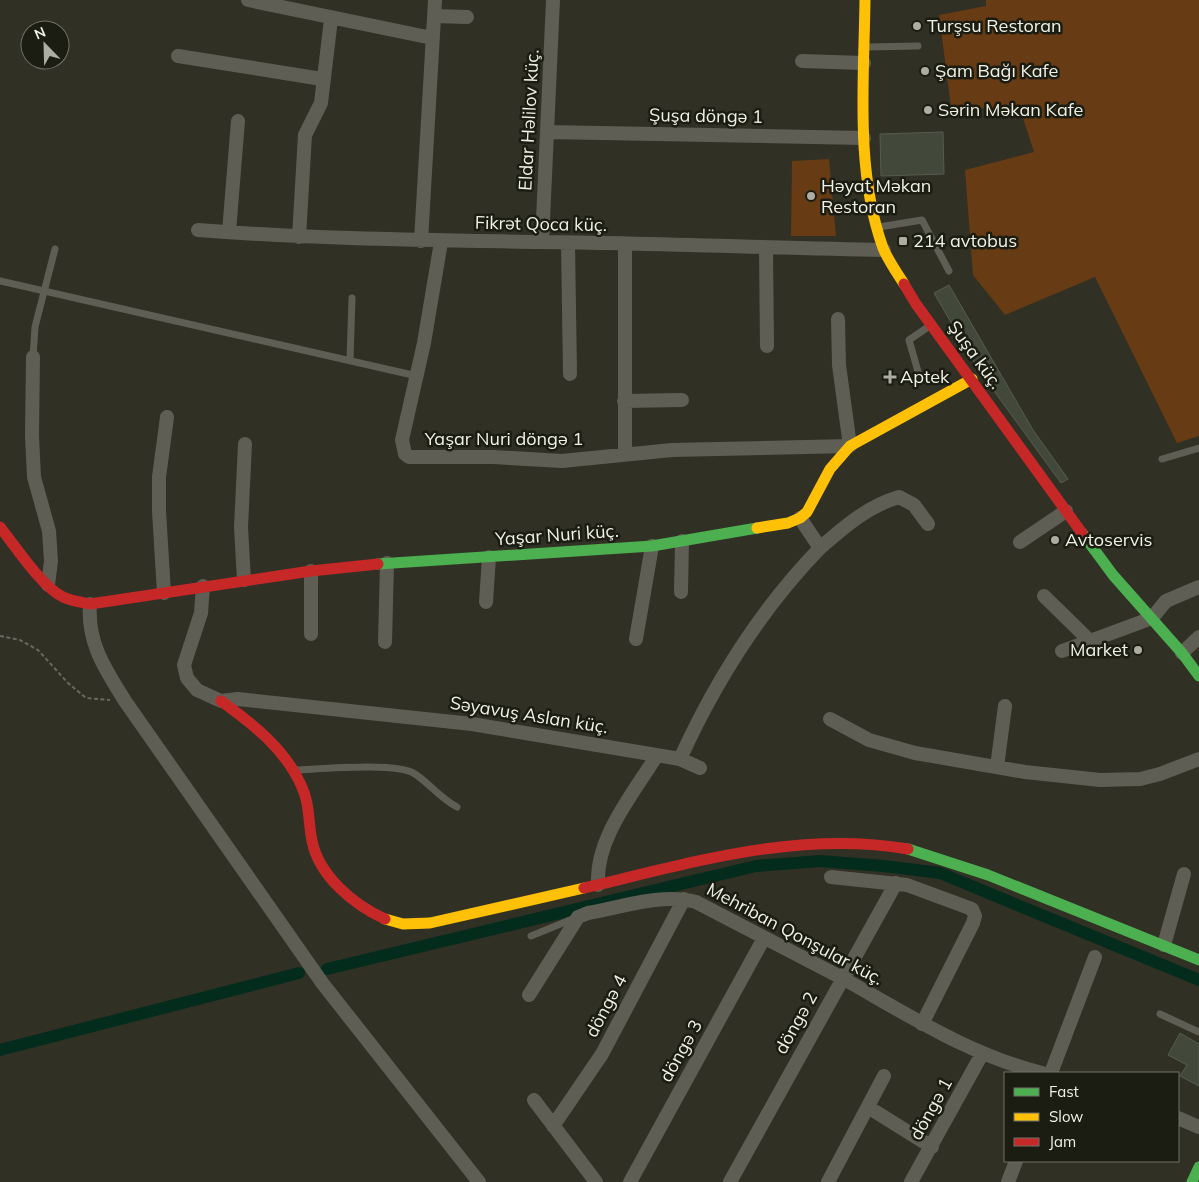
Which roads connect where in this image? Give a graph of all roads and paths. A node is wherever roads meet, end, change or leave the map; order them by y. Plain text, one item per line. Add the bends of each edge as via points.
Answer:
1 (248, 0) edge
2 (436, 0) edge
3 (553, 0) edge
4 (865, 0) edge
5 (434, 16) junction
6 (467, 17) dead end
7 (331, 18) junction
8 (432, 38) junction
9 (918, 46) dead end
10 (864, 47) junction
11 (178, 56) dead end
12 (802, 61) dead end
13 (864, 63) junction
14 (322, 79) junction
15 (238, 120) dead end
16 (547, 132) junction
17 (864, 138) junction
18 (876, 228) junction
19 (198, 230) dead end
20 (229, 232) junction
21 (299, 237) junction
22 (421, 241) junction
23 (441, 242) junction
24 (542, 242) junction
25 (568, 243) junction
26 (625, 245) junction
27 (766, 248) junction
28 (55, 249) dead end
29 (884, 250) junction
30 (949, 271) dead end
31 (0, 281) edge
32 (42, 290) junction
33 (352, 298) dead end
34 (838, 320) dead end
35 (931, 325) junction
36 (767, 346) dead end
37 (33, 357) joint
38 (350, 360) junction
39 (570, 374) dead end
40 (919, 375) dead end
41 (417, 376) junction
42 (972, 379) junction
43 (682, 400) dead end
44 (624, 401) junction
45 (167, 416) dead end
46 (245, 444) dead end
47 (850, 446) junction
48 (1199, 448) edge
49 (625, 455) junction
50 (1162, 459) dead end
51 (1066, 511) junction
52 (800, 518) junction
53 (928, 524) dead end
54 (0, 527) edge
55 (682, 541) junction
56 (1020, 542) dead end
57 (652, 546) junction
58 (820, 548) junction
59 (489, 557) junction
60 (387, 563) junction
61 (311, 571) junction
62 (244, 580) junction
63 (48, 585) junction
64 (203, 586) junction
65 (1199, 587) edge
66 (681, 592) dead end
67 (164, 593) junction
68 (1044, 596) dead end
69 (486, 602) dead end
70 (90, 604) junction
71 (1152, 618) junction
72 (311, 634) dead end
73 (0, 636) edge
74 (1199, 637) edge
75 (636, 639) dead end
76 (1090, 640) junction
77 (386, 642) dead end
78 (1062, 651) dead end
79 (1182, 653) junction
80 (1199, 676) edge
81 (125, 701) junction
82 (221, 702) junction
83 (1005, 706) dead end
84 (830, 719) dead end
85 (657, 755) junction
86 (680, 759) junction
87 (1199, 759) edge
88 (997, 767) junction
89 (700, 768) dead end
90 (294, 770) junction
91 (457, 807) dead end
92 (1184, 874) dead end
93 (831, 877) dead end
94 (896, 883) junction
95 (598, 885) junction
96 (684, 899) junction
97 (578, 917) junction
98 (530, 936) dead end
99 (764, 938) junction
100 (1164, 945) junction
101 (1095, 957) dead end
102 (1199, 960) edge
103 (843, 979) junction
104 (529, 995) dead end
105 (1160, 1014) dead end
106 (922, 1024) junction
107 (1199, 1032) edge
108 (982, 1054) junction
109 (1039, 1072) edge
110 (1051, 1072) edge
111 (884, 1076) dead end
112 (534, 1100) dead end
113 (868, 1107) junction
114 (1179, 1118) edge
115 (553, 1126) junction
116 (1199, 1127) edge
117 (932, 1147) junction
118 (1016, 1162) edge
119 (1199, 1167) edge
120 (479, 1182) edge
121 (596, 1182) edge
122 (630, 1182) edge
123 (730, 1182) edge
124 (828, 1182) edge
125 (911, 1182) edge
126 (1008, 1182) edge
127 (1192, 1182) edge

1 - 7 street
2 - 5 street
3 - 16 street, Eldar Həlilov küç.
4 - 10 street, Şuşa küç.
5 - 6 street
5 - 8 street
7 - 8 street
7 - 14 street
8 - 22 street
9 - 10 lane
10 - 13 street, Şuşa küç.
11 - 14 street
12 - 13 street
13 - 17 street, Şuşa küç.
14 - 21 street via 321,102 305,135
15 - 20 street
16 - 17 street, Şuşa döngə 1
16 - 24 street, Eldar Həlilov küç.
17 - 18 street, Şuşa küç.
18 - 29 street, Şuşa küç.
18 - 30 lane via 922,220
19 - 20 street, Fikrət Qoca küç.
20 - 21 street, Fikrət Qoca küç.
21 - 22 street, Fikrət Qoca küç.
22 - 23 street, Fikrət Qoca küç.
23 - 24 street, Fikrət Qoca küç.
23 - 41 street, Yaşar Nuri döngə 1
24 - 25 street, Fikrət Qoca küç.
25 - 26 street, Fikrət Qoca küç.
25 - 39 street
26 - 27 street, Fikrət Qoca küç.
26 - 44 street
27 - 29 street, Fikrət Qoca küç.
27 - 36 street
28 - 32 lane
29 - 35 street, Şuşa küç. via 897,276
31 - 32 lane
32 - 37 lane
32 - 38 lane
33 - 38 lane
34 - 47 street via 838,365
35 - 40 lane via 909,340
35 - 42 street, Şuşa küç.
37 - 63 street via 34,478 49,531 51,561
38 - 41 lane
41 - 49 street, Yaşar Nuri döngə 1 via 402,440 405,454 409,457 562,461
42 - 47 street
42 - 51 street, Şuşa küç.
43 - 44 street
44 - 49 street
45 - 67 street via 159,511
46 - 62 street via 241,527
47 - 49 street, Yaşar Nuri döngə 1 via 672,450
47 - 52 street via 830,469 807,512
48 - 50 lane
51 - 56 street
51 - 71 street, Şuşa küç. via 1113,575
52 - 55 street, Yaşar Nuri küç. via 788,523
52 - 58 street
53 - 58 street via 914,505 899,497 850,522
54 - 63 street
55 - 57 street, Yaşar Nuri küç.
55 - 66 street
57 - 59 street, Yaşar Nuri küç.
57 - 75 street
58 - 86 street via 762,616 733,660
59 - 60 street, Yaşar Nuri küç.
59 - 69 street
60 - 61 street, Yaşar Nuri küç.
60 - 77 street
61 - 62 street, Yaşar Nuri küç.
61 - 72 street
62 - 64 street, Yaşar Nuri küç.
63 - 70 street via 64,598
64 - 67 street, Yaşar Nuri küç.
64 - 82 street via 201,613 184,665 186,678 197,690
65 - 71 street via 1166,601
67 - 70 street, Yaşar Nuri küç.
68 - 76 street
70 - 81 street via 88,622 99,661
71 - 76 street
71 - 79 street, Şuşa küç.
73 - 81 path via 20,640 38,650 86,698
74 - 79 street
76 - 78 street
79 - 80 street, Şuşa küç.
81 - 120 street via 323,984
82 - 85 street, Səyavuş Aslan küç. via 238,699 472,724
82 - 90 street via 262,732
83 - 88 street
84 - 88 street via 869,740 886,745
85 - 86 street, Səyavuş Aslan küç.
85 - 95 street via 614,825 598,864
86 - 89 street, Səyavuş Aslan küç.
87 - 88 street via 1160,774 1100,780
90 - 91 lane via 397,768 414,773
90 - 95 street via 308,803 313,845 325,869 345,893 374,913 398,923 440,921
92 - 100 street
93 - 94 street
94 - 103 street, döngə 2
94 - 106 street via 908,884 962,904 972,909 975,916
95 - 100 street via 754,849 840,842 907,849 988,875
96 - 97 street, Mehriban Qonşular küç. via 669,899
96 - 99 street, Mehriban Qonşular küç. via 696,902
96 - 115 street, döngə 4 via 602,1054
97 - 98 lane
97 - 104 street
99 - 103 street, Mehriban Qonşular küç.
99 - 122 street, döngə 3
100 - 102 street
101 - 110 street
103 - 106 street, Mehriban Qonşular küç.
103 - 123 street, döngə 2
105 - 107 lane
106 - 108 street, Mehriban Qonşular küç.
108 - 109 street, Mehriban Qonşular küç.
108 - 117 street, döngə 1
111 - 113 street
112 - 115 street
113 - 117 street
113 - 124 street
114 - 116 street
115 - 121 street
117 - 125 street, döngə 1
118 - 126 street
119 - 127 street

